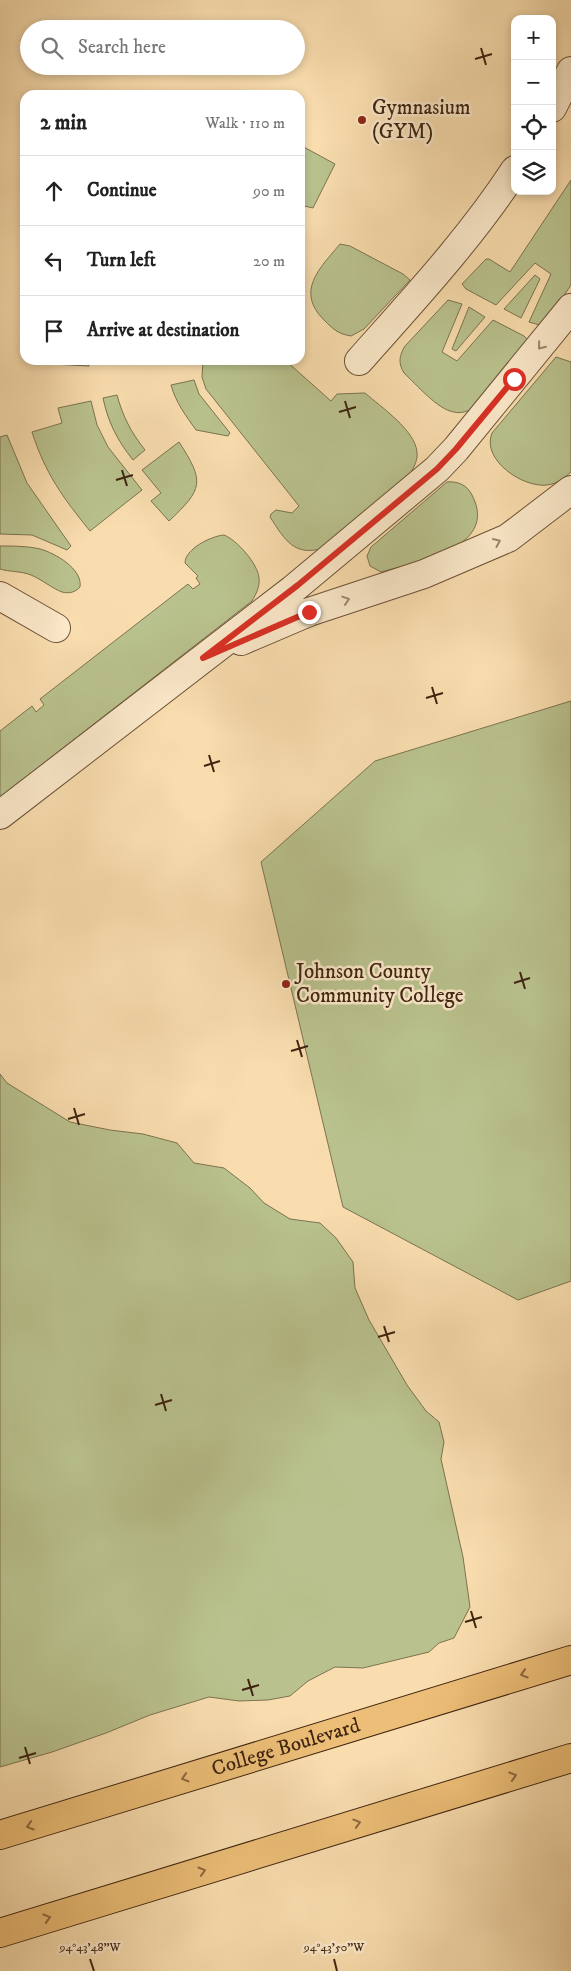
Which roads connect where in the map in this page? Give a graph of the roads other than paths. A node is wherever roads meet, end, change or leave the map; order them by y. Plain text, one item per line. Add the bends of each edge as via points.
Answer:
1 (571, 71) edge
2 (554, 105) edge
3 (511, 176) edge
4 (571, 308) edge
5 (359, 361) dead end
6 (571, 490) edge
7 (0, 596) edge
8 (56, 628) dead end
9 (203, 658) junction
10 (0, 815) edge
11 (571, 1660) edge
12 (571, 1758) edge
13 (0, 1835) edge
14 (0, 1933) edge

1 - 2 street
3 - 5 street via 483,216
4 -> 9 street via 437,469 298,585
9 -> 6 street via 309,612 424,574 508,538
7 - 8 street
9 - 10 street
11 -> 13 main road, College Boulevard
14 -> 12 main road

